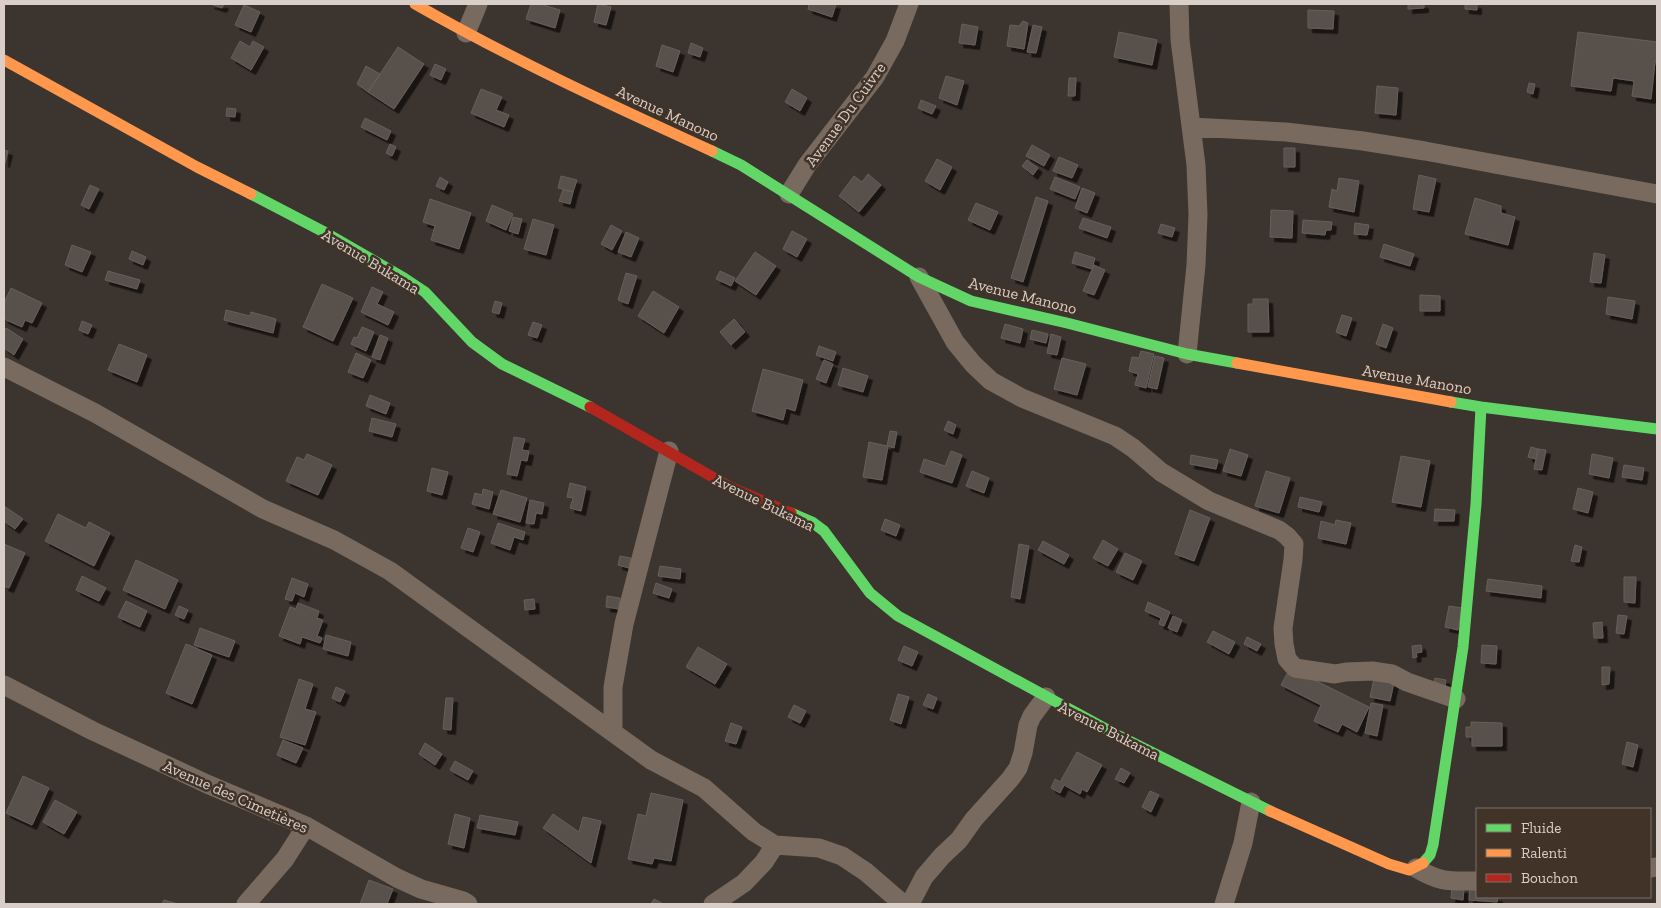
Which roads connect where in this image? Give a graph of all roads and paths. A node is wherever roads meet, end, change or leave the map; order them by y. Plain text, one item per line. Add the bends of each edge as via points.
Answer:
1 (415, 4) edge
2 (478, 4) edge
3 (909, 4) edge
4 (1179, 4) edge
5 (466, 33) junction
6 (4, 60) edge
7 (1192, 127) junction
8 (789, 194) junction
9 (1657, 194) edge
10 (919, 277) junction
11 (1187, 354) junction
12 (4, 367) edge
13 (1481, 407) junction
14 (1657, 428) edge
15 (669, 451) junction
16 (4, 685) edge
17 (1046, 697) junction
18 (1456, 699) junction
19 (613, 732) junction
20 (1251, 802) junction
21 (306, 826) junction
22 (775, 845) junction
23 (1416, 868) junction
24 (1476, 881) edge
25 (246, 904) edge
26 (468, 904) edge
27 (712, 904) edge
28 (903, 904) edge
29 (910, 904) edge
30 (1224, 904) edge

1 - 5 street, Avenue Manono
2 - 5 street
3 - 8 street, Avenue Du Cuivre via 876,78 812,158
4 - 7 street via 1180,40
5 - 8 street, Avenue Manono via 560,81 741,164
6 - 15 street, Avenue Bukama via 404,278 425,292 472,342 502,364 572,397
7 - 9 street via 1286,132 1363,141
7 - 11 street via 1198,215
8 - 10 street, Avenue Manono
10 - 11 street, Avenue Manono via 971,301
10 - 18 street via 955,342 991,381 1022,398 1115,436 1156,468 1208,501 1287,536 1294,544 1284,644 1287,659 1295,668 1335,674 1372,671 1392,674
11 - 13 street, Avenue Manono
12 - 19 street via 95,414 263,509 334,540 390,571
13 - 14 street, Avenue Manono
13 - 18 street via 1476,504
15 - 17 street, Avenue Bukama via 730,487 812,522 835,544 870,594 898,616
15 - 19 street via 624,624 613,688
16 - 21 street, Avenue des Cimetières via 206,784
17 - 20 street, Avenue Bukama
17 - 29 street via 1028,725 1018,768 924,877
18 - 23 street via 1433,845 1426,861
19 - 22 street via 651,760 704,788 754,832
20 - 23 street, Avenue Bukama via 1389,864 1409,870
20 - 30 street via 1243,843
21 - 25 street via 285,859
21 - 26 street, Avenue des Cimetières via 397,878
22 - 27 street via 744,883
22 - 28 street via 819,848 842,856
23 - 24 street, Avenue Bukama via 1432,878 1445,881

